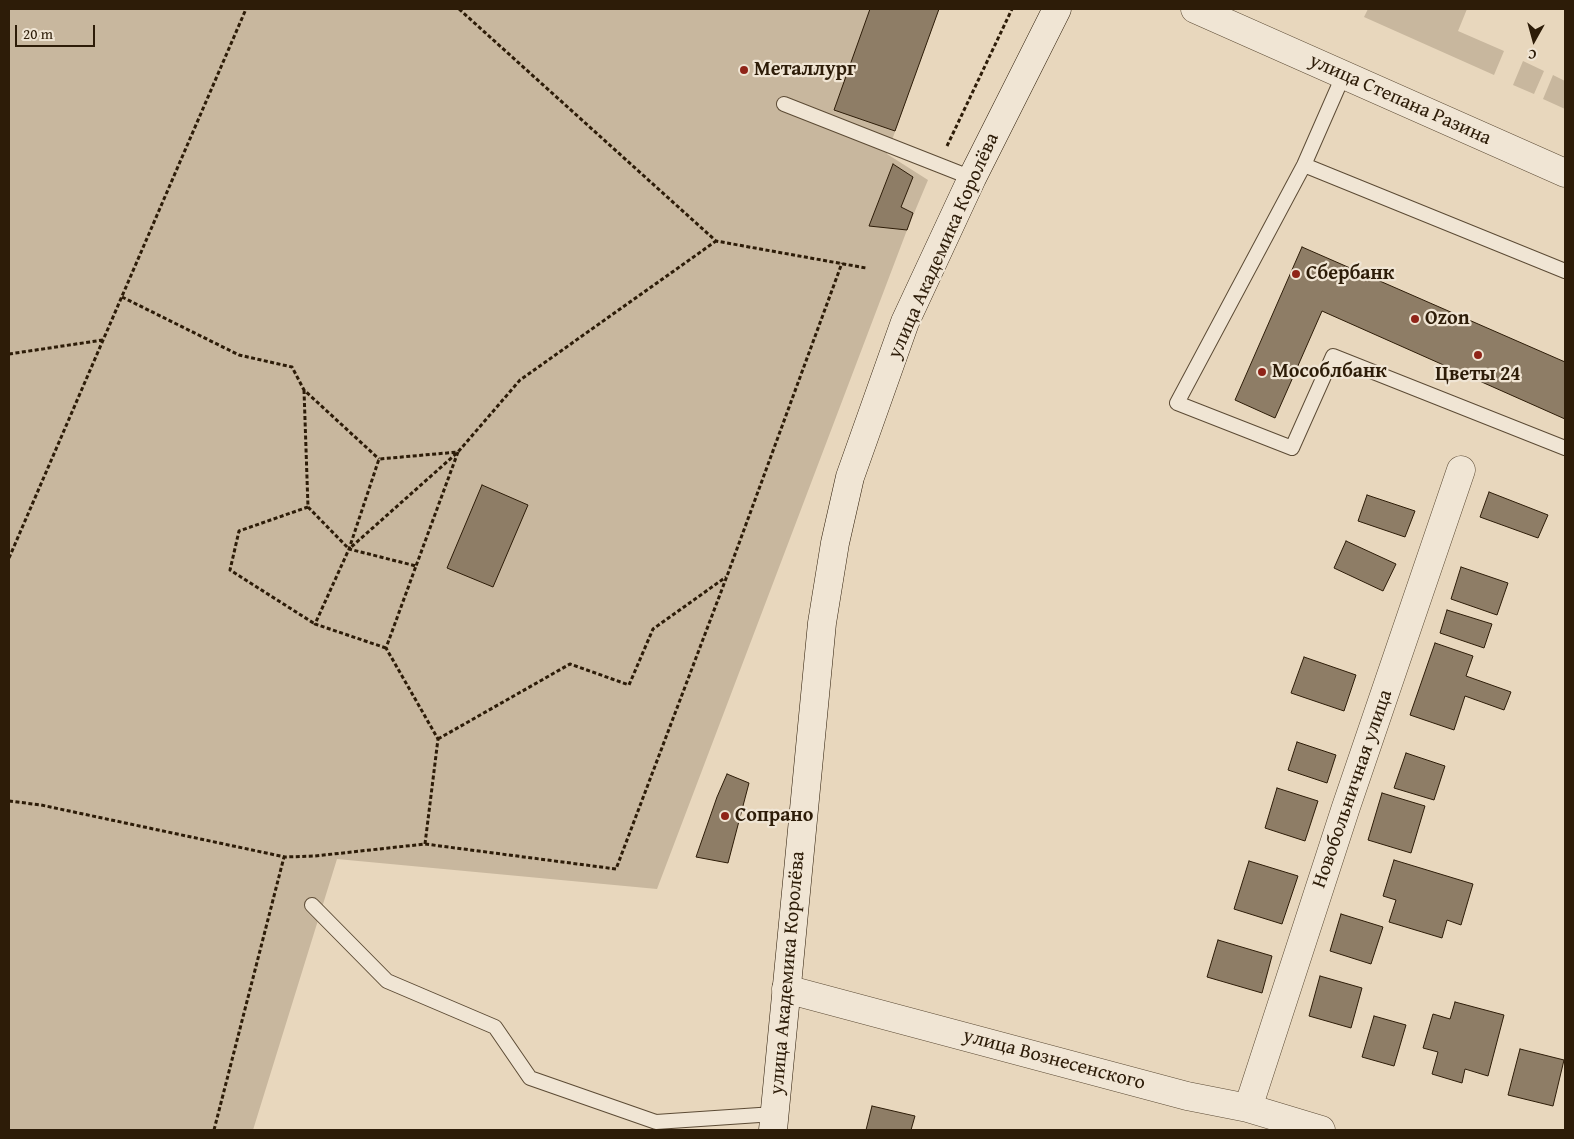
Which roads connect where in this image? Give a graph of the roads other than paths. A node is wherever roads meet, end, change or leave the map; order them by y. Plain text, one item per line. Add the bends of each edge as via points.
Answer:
1 (1195, 9) edge
2 (1059, 13) edge
3 (1232, 17) edge
4 (1343, 76) junction
5 (784, 104) dead end
6 (1304, 165) junction
7 (1565, 173) edge
8 (972, 178) junction
9 (1565, 270) edge
10 (1565, 448) edge
11 (1461, 470) dead end
12 (312, 905) dead end
13 (786, 989) junction
14 (1248, 1108) junction
15 (774, 1122) edge
16 (1322, 1130) edge

1 - 3 street, улица Степана Разина
2 - 8 street, улица Академика Королёва
3 - 4 street, улица Степана Разина
4 - 6 lane
4 - 7 street, улица Степана Разина
5 - 8 lane
6 - 9 lane
6 - 10 lane via 1178,403 1292,448 1333,356
8 - 13 street, улица Академика Королёва via 905,322 850,477 822,623
11 - 14 street, Новобольничная улица
12 - 15 lane via 387,981 495,1028 530,1078 656,1122
13 - 14 street, улица Вознесенского via 1187,1096
13 - 15 street, улица Академика Королёва
14 - 16 street, улица Вознесенского

